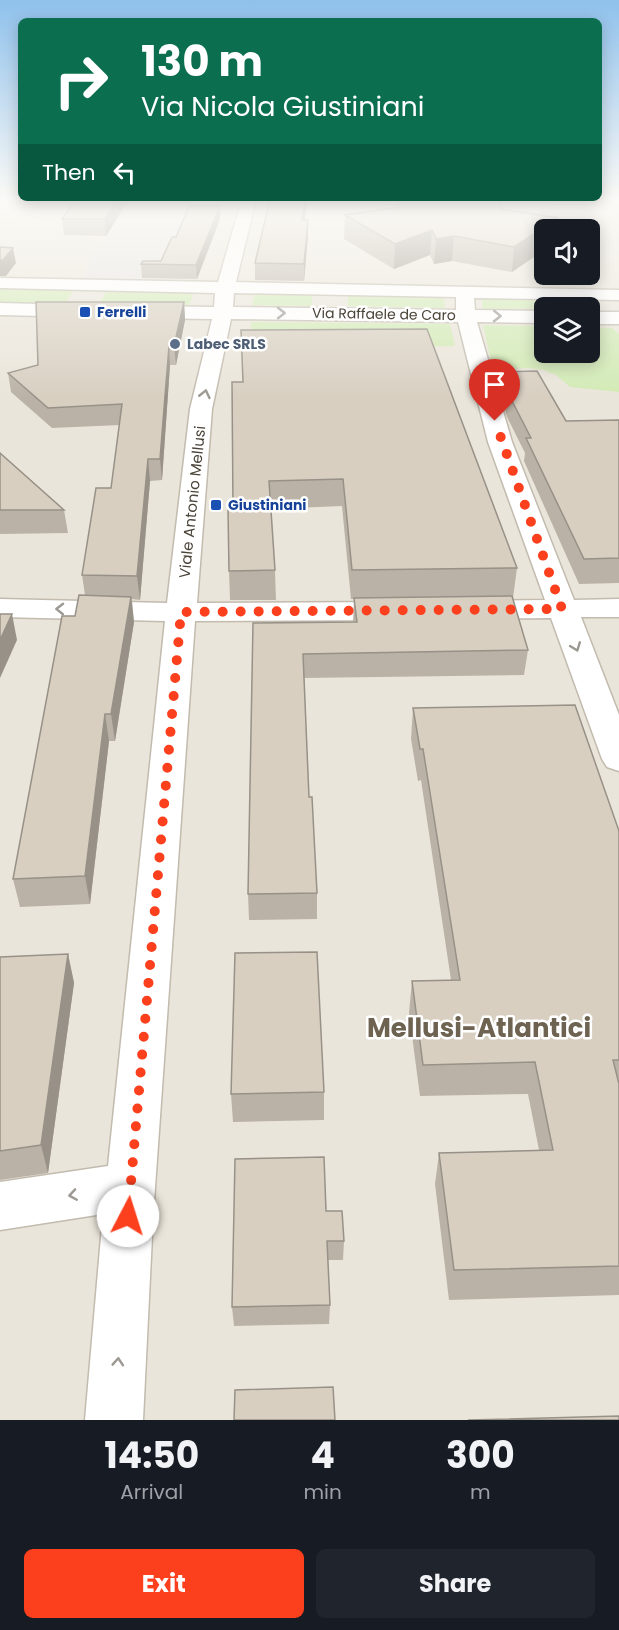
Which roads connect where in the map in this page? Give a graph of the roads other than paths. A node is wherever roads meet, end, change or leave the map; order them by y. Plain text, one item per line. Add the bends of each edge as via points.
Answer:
1 (233, 265) edge
2 (0, 283) edge
3 (93, 285) junction
4 (330, 290) junction
5 (617, 298) edge
6 (224, 300) junction
7 (465, 304) junction
8 (0, 309) edge
9 (80, 311) junction
10 (102, 311) edge
11 (124, 311) edge
12 (328, 313) junction
13 (534, 315) edge
14 (600, 318) edge
15 (619, 318) edge
16 (0, 608) edge
17 (562, 609) junction
18 (619, 609) edge
19 (181, 612) junction
20 (619, 759) edge
21 (130, 1186) junction
22 (0, 1206) edge
23 (114, 1420) edge

1 - 6 street, Viale Antonio Mellusi
2 - 3 street
3 - 6 street
3 - 9 street
4 - 6 street, Via Raffaele de Caro
4 - 7 street, Via Raffaele de Caro
4 - 12 street
5 - 7 street, Via Raffaele de Caro
6 - 11 street
6 -> 12 street, Via Raffaele de Caro
19 -> 6 street, Viale Antonio Mellusi via 201,409
7 - 12 street, Via Raffaele de Caro
7 -> 13 street, Via Raffaele de Caro
7 - 17 street via 500,442
8 - 9 street
9 - 10 street
14 - 15 street
19 -> 16 street
17 - 18 street
17 - 19 street
17 -> 20 street
19 - 21 street, Viale Antonio Mellusi
21 -> 22 street
23 -> 21 street, Viale Antonio Mellusi

